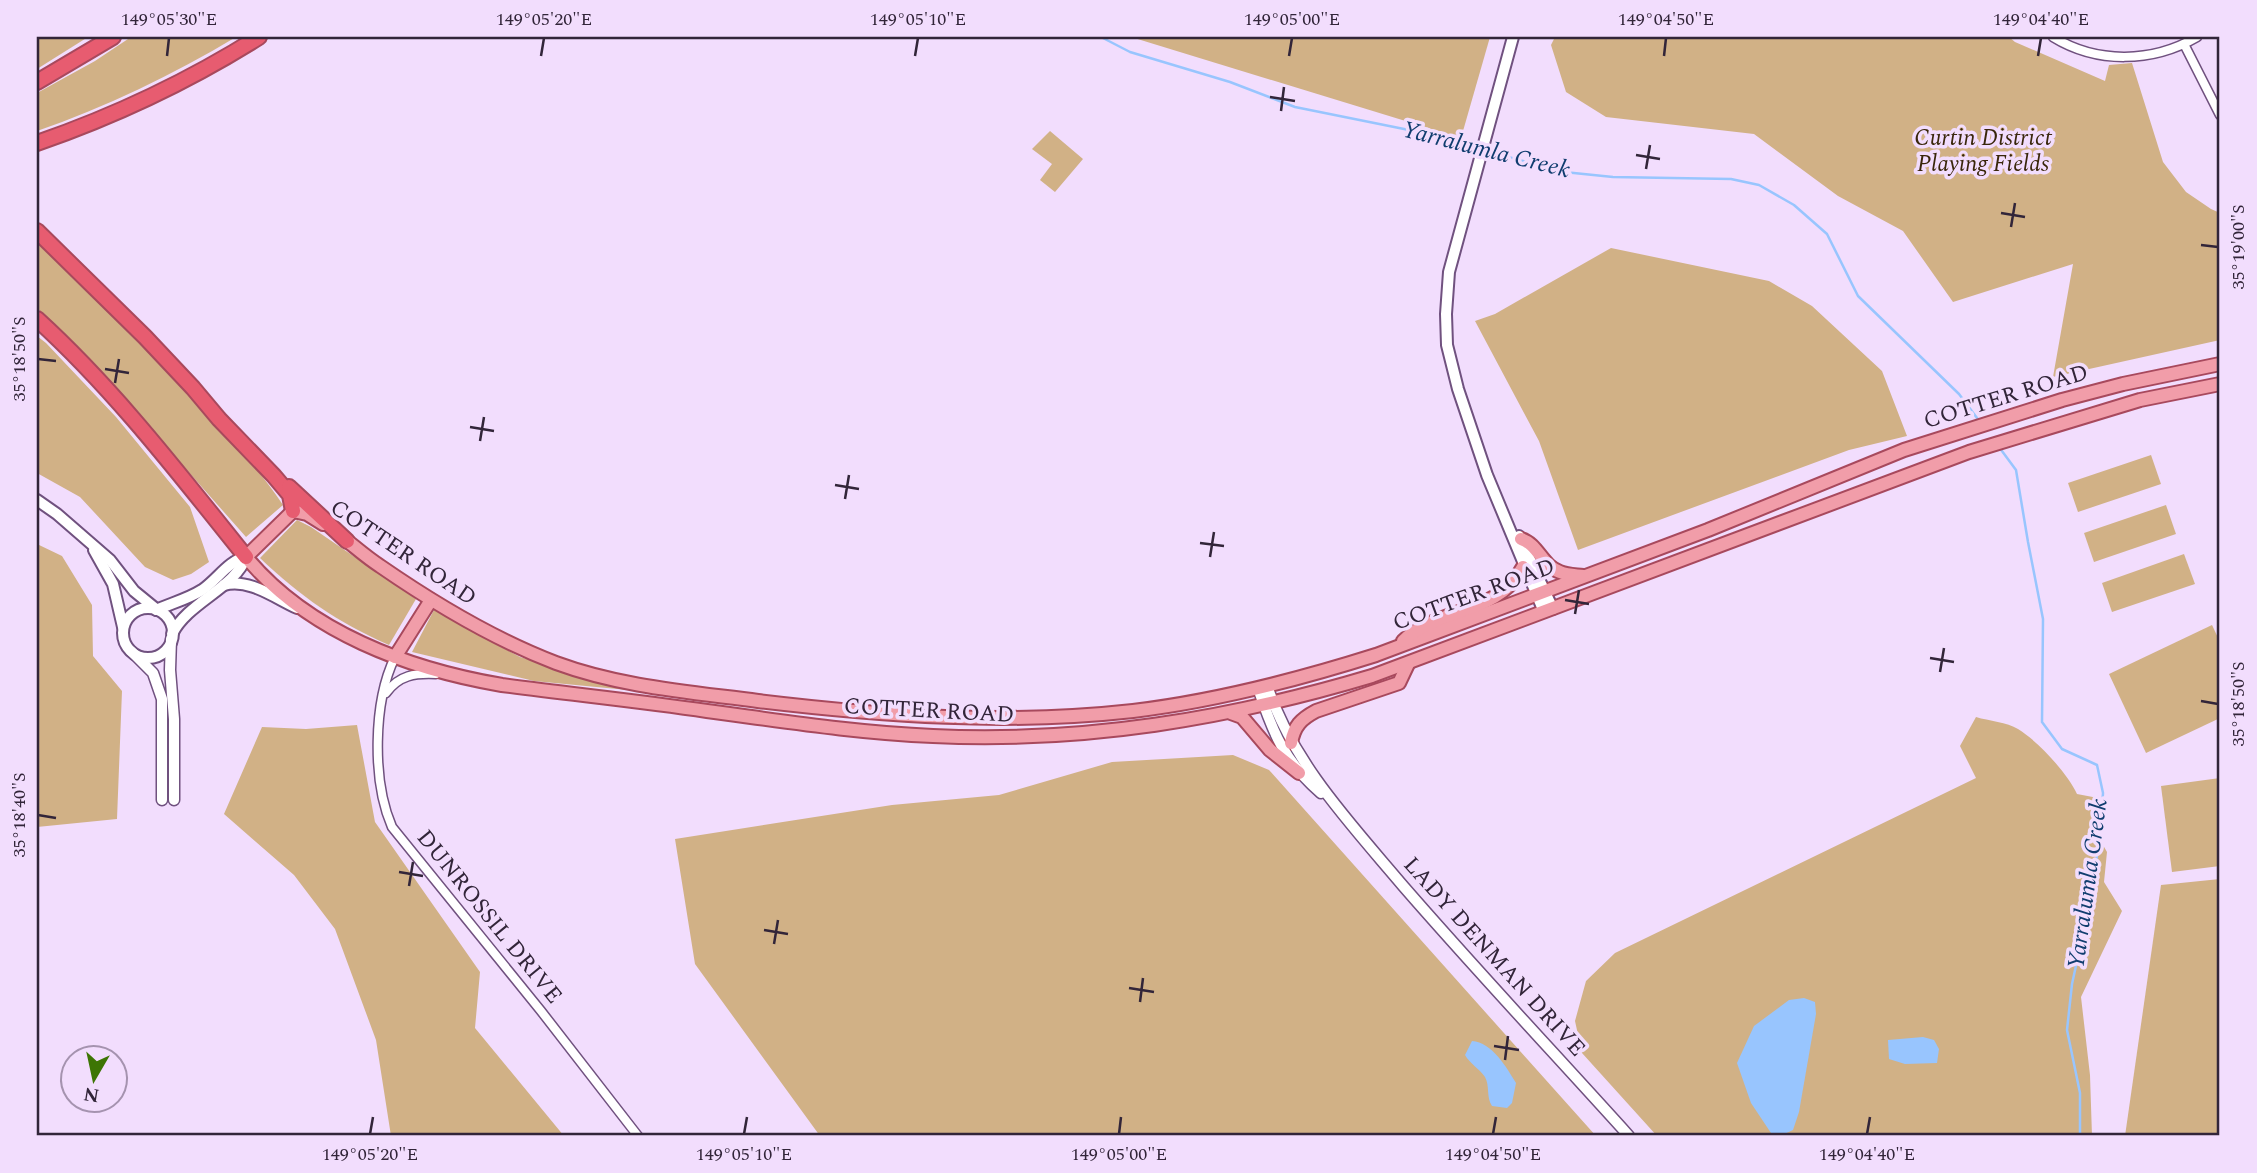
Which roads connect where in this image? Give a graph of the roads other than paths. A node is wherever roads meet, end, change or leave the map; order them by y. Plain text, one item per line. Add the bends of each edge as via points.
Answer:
1 (113, 37) edge
2 (259, 37) edge
3 (1513, 37) edge
4 (2053, 37) edge
5 (2197, 37) edge
6 (2185, 44) junction
7 (37, 82) edge
8 (2220, 115) edge
9 (37, 143) edge
10 (37, 231) edge
11 (37, 319) edge
12 (2220, 364) edge
13 (2220, 384) edge
14 (274, 476) junction
15 (37, 500) edge
16 (293, 511) junction
17 (1510, 526) junction
18 (1521, 539) junction
19 (347, 541) junction
20 (90, 545) junction
21 (246, 557) junction
22 (1523, 568) junction
23 (1586, 576) junction
24 (222, 586) junction
25 (1540, 592) junction
26 (431, 600) junction
27 (156, 610) junction
28 (1548, 610) junction
29 (318, 619) junction
30 (123, 627) junction
31 (172, 637) junction
32 (1397, 646) junction
33 (131, 651) junction
34 (395, 657) junction
35 (1408, 664) junction
36 (460, 677) junction
37 (1262, 687) junction
38 (383, 697) junction
39 (1268, 705) junction
40 (1231, 713) junction
41 (1291, 743) junction
42 (1299, 774) junction
43 (162, 800) dead end
44 (174, 800) dead end
45 (1332, 802) junction
46 (638, 1136) edge
47 (1629, 1136) edge

1 - 7 highway
2 - 9 highway via 155,95
3 - 17 main road via 1449,272 1446,314 1447,345 1458,389
4 - 6 street via 2069,47 2121,58
5 - 6 street
6 - 8 street
10 - 14 highway via 145,337
11 - 21 highway via 103,384
12 - 23 main road, COTTER ROAD via 2110,387 1904,450
13 - 28 main road, COTTER ROAD via 2140,400 1969,452
14 - 16 highway via 290,495
14 - 19 highway
15 - 20 main road
16 - 19 main road, COTTER ROAD via 307,514
16 - 21 main road, COTTER ROAD
17 - 18 main road
17 - 22 main road
18 - 23 main road via 1530,541 1559,572
18 - 25 main road
19 - 26 main road, COTTER ROAD
20 - 27 main road via 116,565 138,596
20 - 30 main road via 113,584
21 - 24 main road
21 - 27 main road via 236,559 197,593
21 - 29 main road, COTTER ROAD
22 - 25 main road
22 - 32 main road via 1501,594 1416,629
23 - 25 main road, COTTER ROAD
24 - 29 main road via 250,586
24 - 31 main road via 184,615
25 - 28 main road
25 - 32 main road, COTTER ROAD
26 - 34 main road
26 - 37 main road, COTTER ROAD via 531,653 615,680 875,714 963,718 1077,715 1146,709
27 - 30 main road via 135,611
27 - 31 main road via 167,617
28 - 35 main road, COTTER ROAD
29 - 34 main road, COTTER ROAD
30 - 33 main road
31 - 33 main road via 155,656 142,657
31 - 44 street
32 - 37 main road, COTTER ROAD
33 - 43 street via 153,673 162,699
34 - 36 main road, COTTER ROAD
34 - 38 street, DUNROSSIL DRIVE
35 - 39 main road, COTTER ROAD
35 - 41 main road via 1399,683 1304,718 1296,725
36 - 38 street via 412,674 394,683
36 - 40 main road, COTTER ROAD via 924,736 1067,734
37 - 39 street, LADY DENMAN DRIVE
38 - 46 street, DUNROSSIL DRIVE via 378,762 381,794 392,827
39 - 40 main road, COTTER ROAD
39 - 41 street, LADY DENMAN DRIVE
39 - 42 street, LADY DENMAN DRIVE via 1275,736
40 - 42 main road via 1242,717 1270,750
41 - 45 street, LADY DENMAN DRIVE
42 - 45 street, LADY DENMAN DRIVE
45 - 47 street, LADY DENMAN DRIVE

